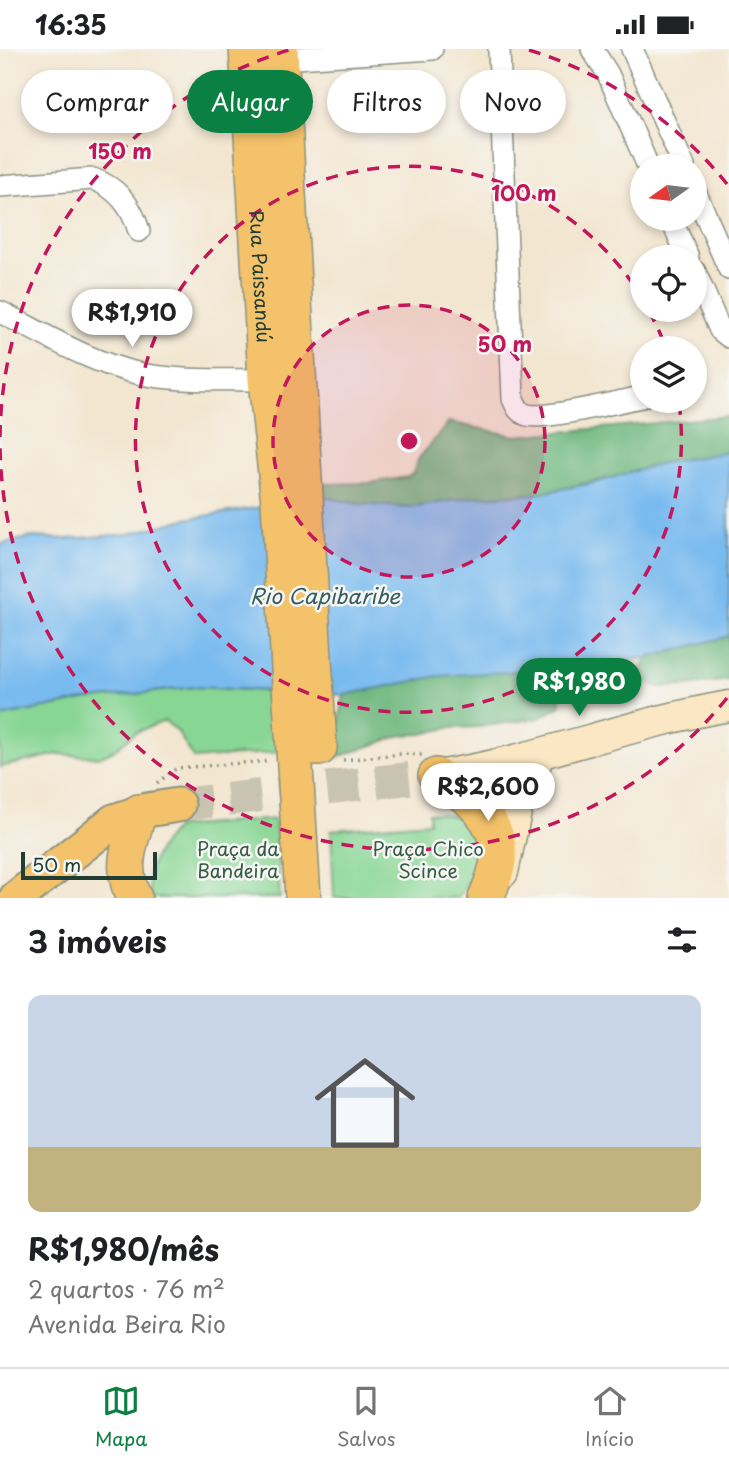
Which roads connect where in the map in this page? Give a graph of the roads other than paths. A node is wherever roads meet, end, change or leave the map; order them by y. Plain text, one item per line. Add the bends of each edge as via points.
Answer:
1 (247, 49) edge
2 (432, 49) edge
3 (499, 49) edge
4 (592, 49) edge
5 (632, 49) edge
6 (281, 54) edge
7 (643, 154) edge
8 (679, 154) edge
9 (0, 186) edge
10 (707, 219) edge
11 (139, 231) dead end
12 (729, 269) edge
13 (707, 300) edge
14 (0, 312) edge
15 (729, 337) edge
16 (266, 380) junction
17 (630, 399) edge
18 (292, 500) junction
19 (729, 706) edge
20 (307, 747) junction
21 (539, 756) junction
22 (440, 775) joint
23 (178, 805) tunnel mouth
24 (139, 812) junction
25 (16, 898) edge
26 (134, 898) edge
27 (303, 898) edge
28 (327, 898) edge
29 (486, 898) edge
30 (498, 898) edge

1 - 16 highway, Rua Paissandú
2 - 6 street
3 - 17 street via 513,399 517,409 534,416
4 - 7 street via 608,74
5 - 8 street
6 - 18 highway, Rua Paissandú
9 - 11 street via 93,179 123,199 134,213
10 - 12 street
13 - 15 street via 720,330
14 - 16 street via 93,358 138,373
16 - 18 highway, Rua Paissandú
18 - 20 highway
19 - 21 main road
20 - 27 highway
20 - 28 highway
21 - 22 main road
21 - 30 main road via 517,808
22 - 29 highway via 489,818 498,861
23 - 24 main road
24 - 25 main road via 114,821
24 - 26 highway via 125,864

